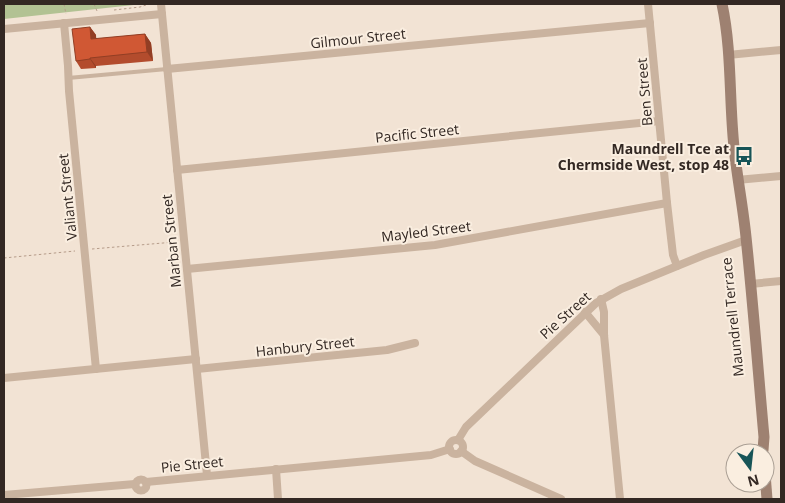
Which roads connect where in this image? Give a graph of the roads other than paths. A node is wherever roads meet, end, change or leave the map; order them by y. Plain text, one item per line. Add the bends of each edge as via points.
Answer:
1 (161, 4) edge
2 (648, 4) edge
3 (718, 4) edge
4 (722, 4) edge
5 (162, 14) junction
6 (65, 19) junction
7 (650, 22) junction
8 (4, 29) edge
9 (781, 50) edge
10 (728, 55) junction
11 (167, 69) junction
12 (68, 78) junction
13 (731, 116) junction
14 (659, 121) junction
15 (177, 170) junction
16 (781, 176) edge
17 (737, 180) junction
18 (667, 203) junction
19 (742, 242) junction
20 (677, 266) junction
21 (187, 269) junction
22 (781, 281) edge
23 (750, 284) junction
24 (601, 299) junction
25 (585, 312) junction
26 (604, 335) junction
27 (415, 343) dead end
28 (196, 360) junction
29 (96, 369) junction
30 (197, 369) junction
31 (4, 378) edge
32 (458, 440) junction
33 (761, 443) edge
34 (764, 443) edge
35 (450, 449) junction
36 (461, 451) junction
37 (276, 469) junction
38 (208, 475) junction
39 (146, 482) junction
40 (135, 484) junction
41 (4, 495) edge
42 (142, 495) edge
43 (278, 499) edge
44 (561, 499) edge
45 (620, 499) edge

1 - 5 street, Marban Street
2 - 7 street, Ben Street
3 - 13 main road, Maundrell Terrace via 726,98
4 - 10 main road, Maundrell Terrace
5 - 6 street
5 - 11 street, Marban Street
6 - 8 street
6 - 12 street, Valiant Street
7 - 11 street, Gilmour Street
7 - 14 street, Ben Street
9 - 10 street
10 - 13 main road, Maundrell Terrace
11 - 12 lane, Gilmour Street
11 - 15 street, Marban Street
12 - 29 street, Valiant Street
13 - 17 main road, Maundrell Terrace
14 - 15 street, Pacific Street
14 - 18 street, Ben Street
15 - 21 street, Marban Street
16 - 17 street
17 - 19 main road, Maundrell Terrace via 742,196
18 - 20 street, Ben Street
18 - 21 street, Mayled Street via 435,245
19 - 20 street, Pie Street
19 - 23 main road, Maundrell Terrace
19 - 33 main road, Maundrell Terrace
20 - 24 street, Pie Street
21 - 28 street, Marban Street
22 - 23 street
23 - 34 main road, Maundrell Terrace
24 - 25 street, Pie Street
24 - 26 street
25 - 26 street
25 - 32 street, Pie Street via 466,427
26 - 45 street
27 - 30 street, Hanbury Street via 387,350
28 - 29 street
28 - 30 street, Marban Street
29 - 31 street
30 - 38 street, Marban Street
32 - 35 street via 450,443
32 - 36 street via 463,445
35 - 36 street via 455,454
35 - 37 street, Pie Street via 431,455
36 - 44 street via 475,461
37 - 38 street, Pie Street
37 - 43 street
38 - 39 street, Pie Street
39 - 40 street, Pie Street via 141,480
39 - 42 street
40 - 41 street
40 - 42 street

